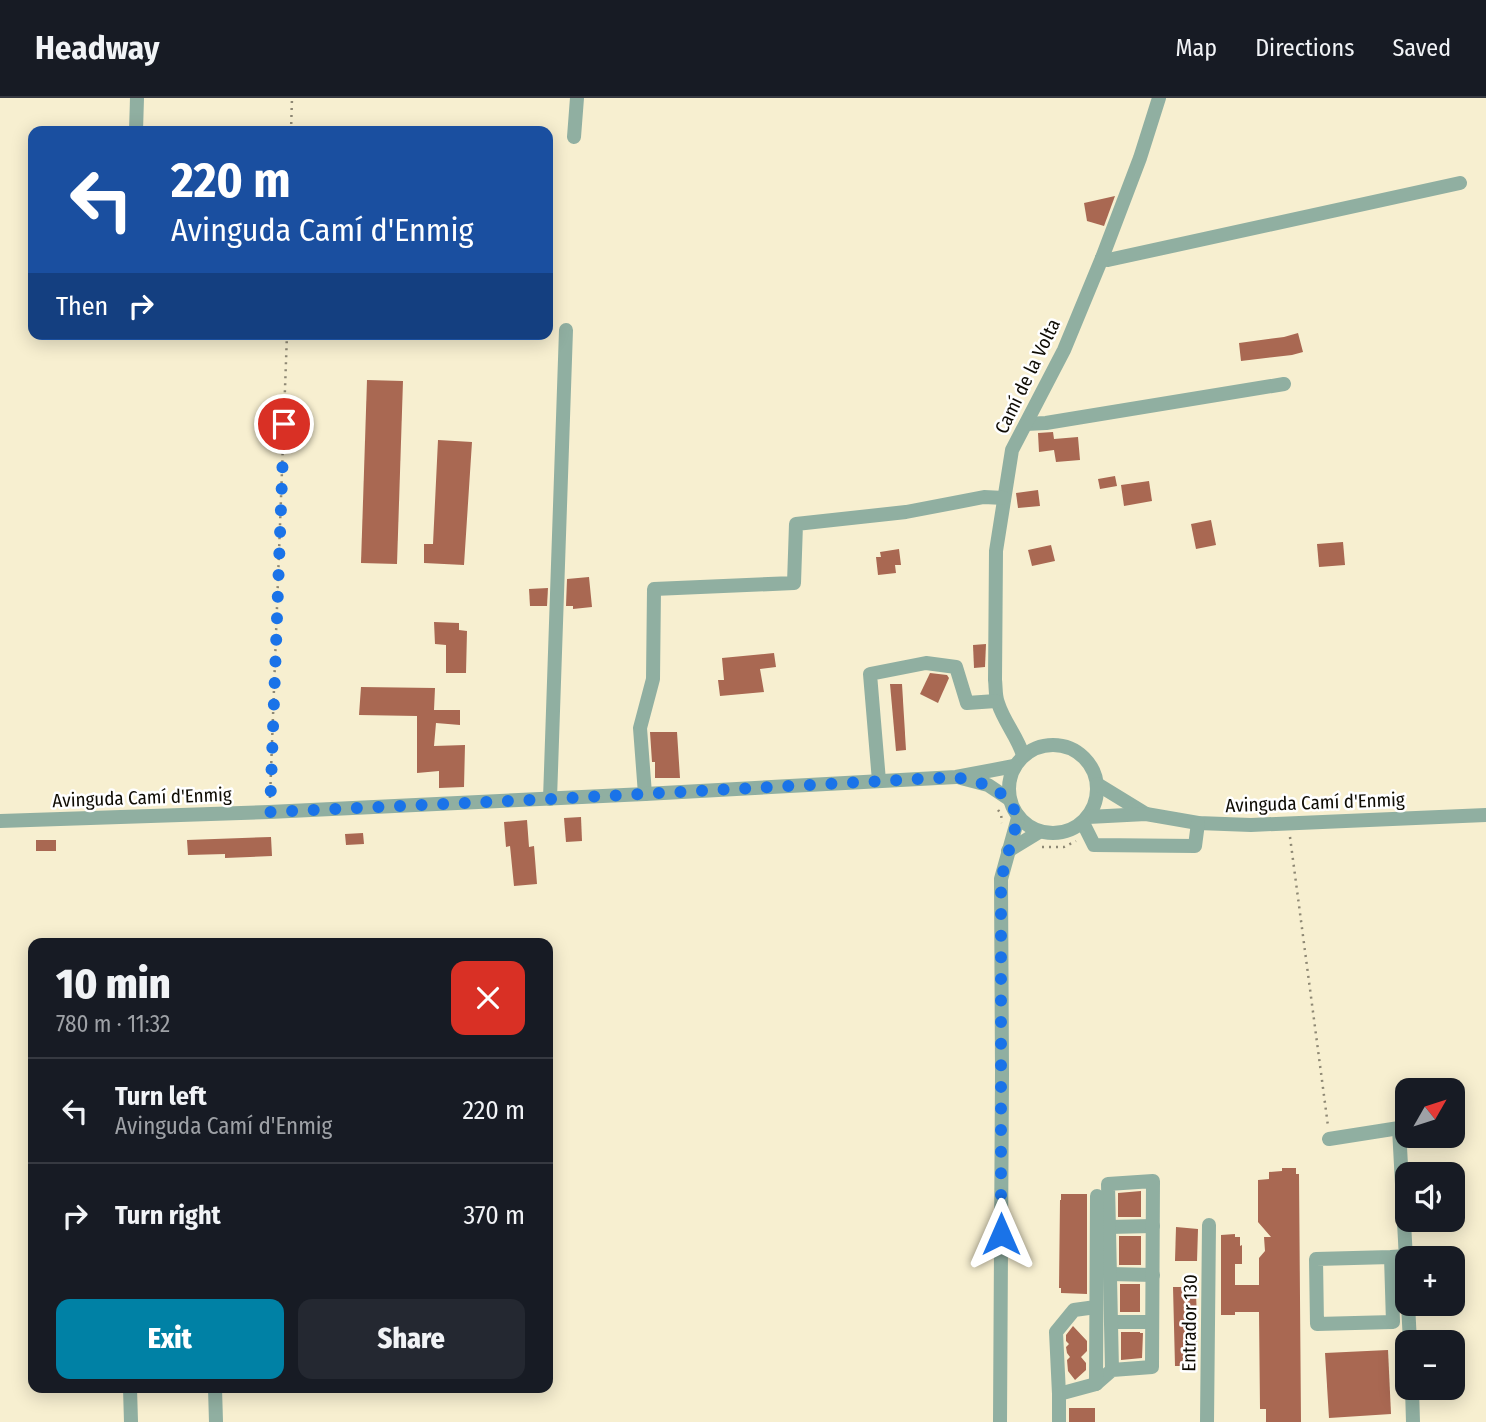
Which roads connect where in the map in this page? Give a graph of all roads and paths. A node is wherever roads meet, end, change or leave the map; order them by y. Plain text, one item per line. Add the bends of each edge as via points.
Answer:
1 (137, 98) edge
2 (292, 98) edge
3 (578, 98) edge
4 (1159, 98) edge
5 (136, 126) edge
6 (291, 126) edge
7 (575, 137) dead end
8 (1460, 183) dead end
9 (1102, 258) junction
10 (566, 330) dead end
11 (287, 340) edge
12 (1284, 384) dead end
13 (1026, 424) junction
14 (1004, 498) junction
15 (996, 701) junction
16 (1008, 725) junction
17 (1039, 746) junction
18 (1019, 761) junction
19 (956, 777) junction
20 (879, 781) junction
21 (1097, 784) junction
22 (645, 794) junction
23 (550, 799) junction
24 (1002, 803) junction
25 (270, 812) junction
26 (1146, 814) junction
27 (1486, 815) edge
28 (1018, 818) junction
29 (0, 821) edge
30 (1198, 823) junction
31 (1288, 824) junction
32 (1087, 825) junction
33 (1003, 830) dead end
34 (1039, 832) junction
35 (1033, 848) dead end
36 (1008, 850) junction
37 (1329, 1139) joint
38 (1097, 1196) dead end
39 (1209, 1225) dead end
40 (1153, 1226) junction
41 (1109, 1227) junction
42 (1398, 1246) edge
43 (1398, 1257) joint
44 (1110, 1274) junction
45 (1153, 1275) junction
46 (1097, 1307) junction
47 (1111, 1322) junction
48 (1152, 1322) junction
49 (1112, 1370) junction
50 (1096, 1384) junction
51 (130, 1393) edge
52 (215, 1393) edge
53 (1059, 1394) junction
54 (1412, 1400) edge
55 (131, 1422) edge
56 (216, 1422) edge
57 (1000, 1422) edge
58 (1059, 1422) edge
59 (1207, 1422) edge
60 (1413, 1422) edge

1 - 5 street
2 - 6 path
3 - 7 street
4 - 9 street, Camí de la Volta
8 - 9 street
9 - 13 street, Camí de la Volta via 1065,350
10 - 23 street
11 - 25 path
12 - 13 street
13 - 14 street, Camí de la Volta via 1012,450
14 - 15 street, Camí de la Volta via 996,551
14 - 22 street via 796,524 794,583 654,589 653,679 640,728
15 - 16 street, Camí de la Volta
15 - 20 street via 967,703 956,667 926,663 870,674
16 - 17 street
16 - 18 street, Camí de la Volta via 1018,740
17 - 18 street
17 - 21 street via 1065,746 1087,760
18 - 19 street, Avinguda Camí d'Enmig
18 - 24 street
19 - 20 street, Avinguda Camí d'Enmig
19 - 24 street, Avinguda Camí d'Enmig via 988,785
20 - 22 street, Avinguda Camí d'Enmig
21 - 26 street, Avinguda Camí d'Enmig
21 - 32 street
22 - 23 street, Avinguda Camí d'Enmig
23 - 25 street, Avinguda Camí d'Enmig
24 - 28 street
24 - 33 path
25 - 29 street, Avinguda Camí d'Enmig
26 - 30 street, Avinguda Camí d'Enmig
26 - 32 street, Avinguda Camí d'Enmig
27 - 31 street, Avinguda Camí d'Enmig
28 - 34 street
28 - 36 street
30 - 31 street, Avinguda Camí d'Enmig
30 - 32 street via 1195,846 1094,845
31 - 37 path
32 - 34 street via 1062,834
32 - 35 path via 1064,847
34 - 36 street
36 - 57 street via 1001,879
37 - 42 street via 1399,1128
38 - 46 street
39 - 59 street, Entrador 130
40 - 41 street
40 - 41 street via 1153,1181 1108,1184
40 - 45 street
41 - 44 street
43 - 43 street via 1393,1322 1317,1324 1316,1259
44 - 45 street
44 - 47 street
45 - 48 street
46 - 50 street
46 - 53 street via 1074,1310 1056,1332
47 - 48 street
47 - 49 street
48 - 49 street via 1152,1367
49 - 50 street
50 - 53 street
51 - 55 street
52 - 56 street
53 - 58 street
54 - 60 street

